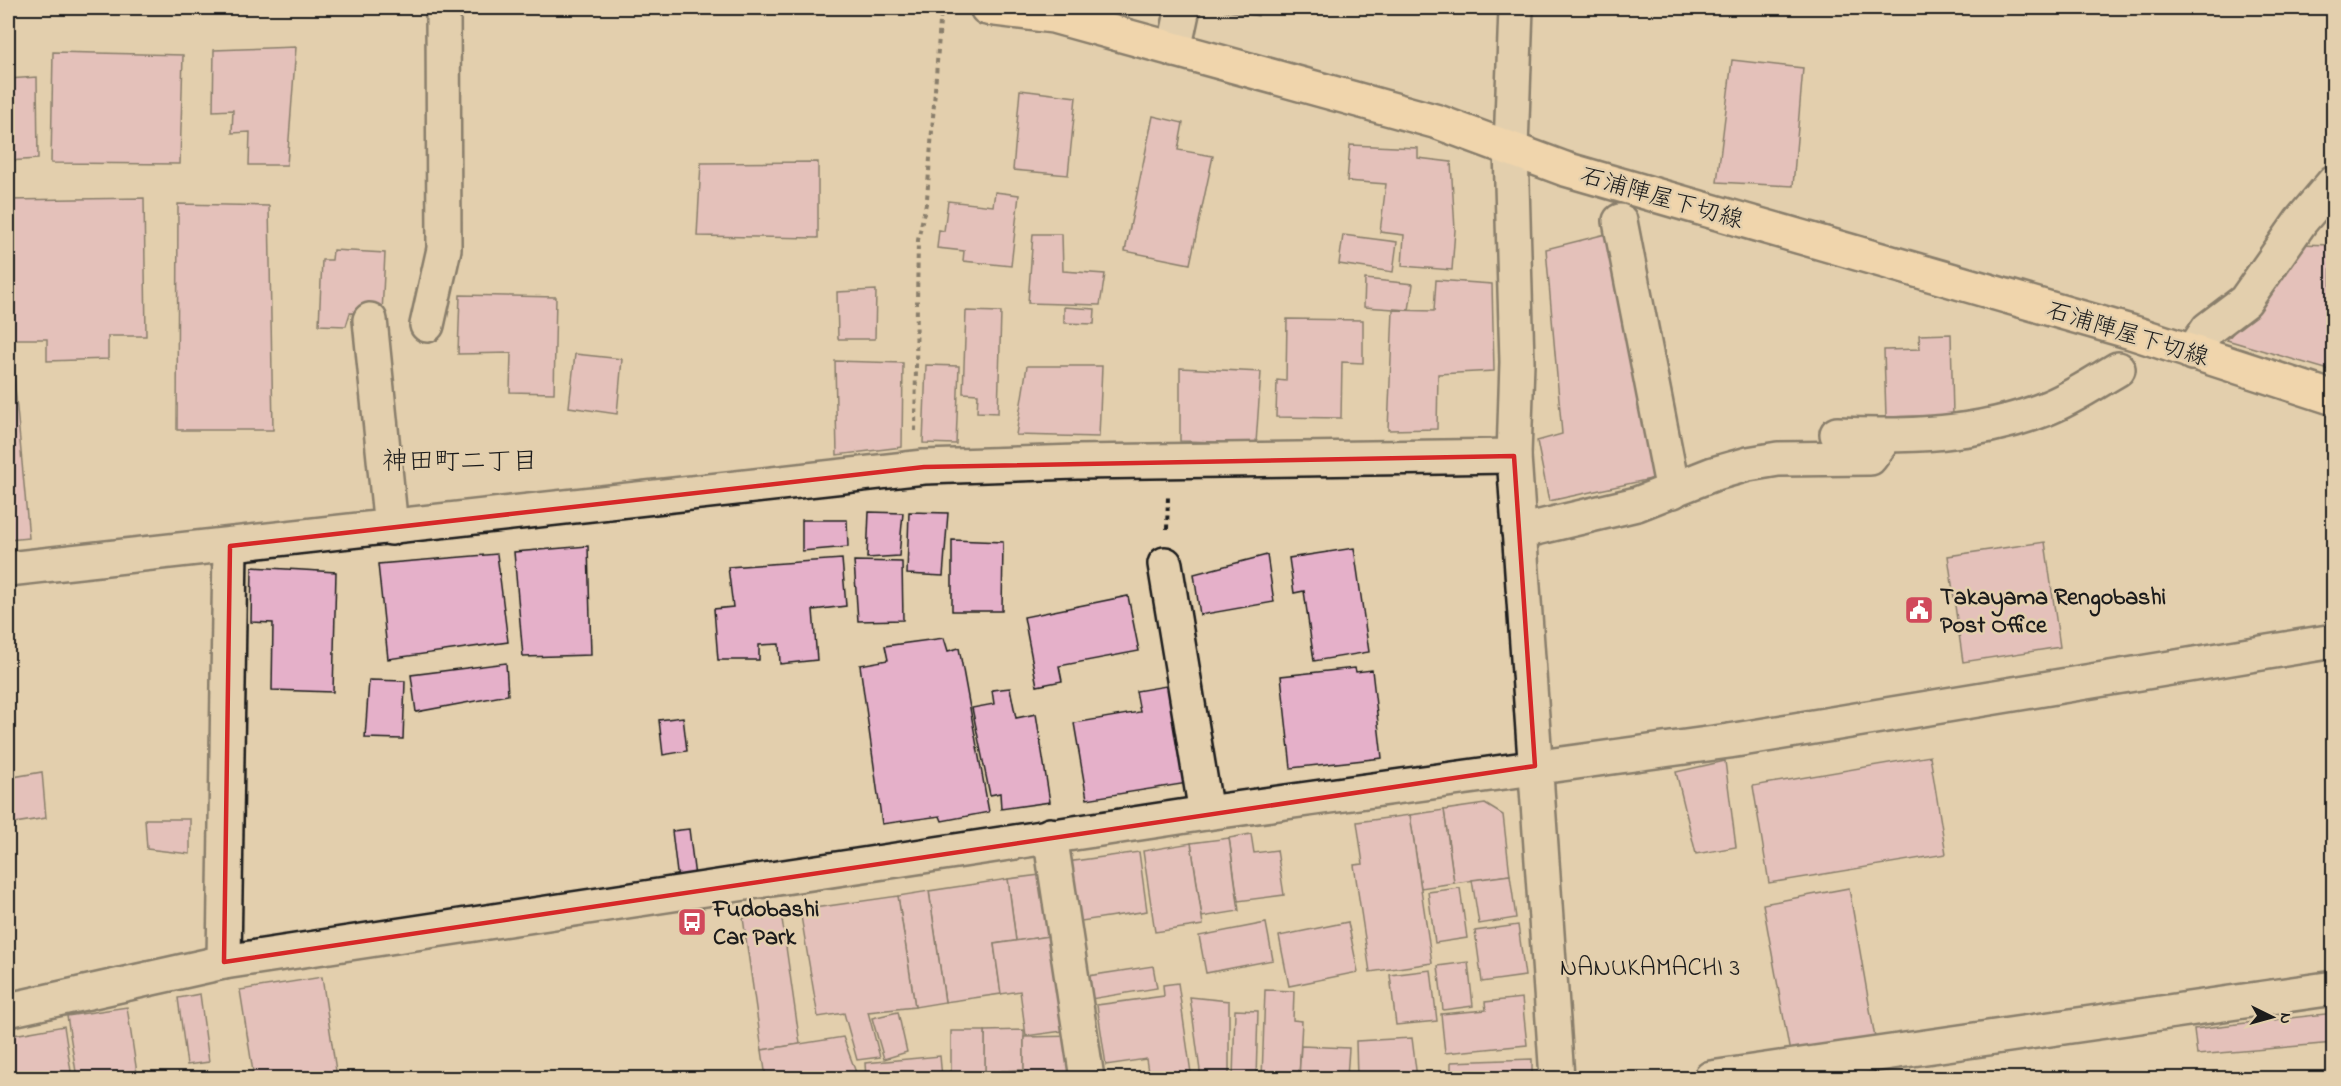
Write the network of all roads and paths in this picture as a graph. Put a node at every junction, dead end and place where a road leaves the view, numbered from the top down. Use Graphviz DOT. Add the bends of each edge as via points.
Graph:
graph roads {
  1 [pos="443,8"];
  2 [pos="941,8"];
  3 [pos="987,8"];
  4 [pos="1183,8"];
  5 [pos="1516,8"];
  6 [pos="1174,50"];
  7 [pos="1511,148"];
  8 [pos="2334,183"];
  9 [pos="1620,221"];
  10 [pos="370,320"];
  11 [pos="427,325"];
  12 [pos="2193,353"];
  13 [pos="2118,369"];
  14 [pos="2334,398"];
  15 [pos="1837,434"];
  16 [pos="1886,436"];
  17 [pos="1514,456"];
  18 [pos="1170,461"];
  19 [pos="915,468"];
  20 [pos="1673,491"];
  21 [pos="391,528"];
  22 [pos="1519,532"];
  23 [pos="230,546"];
  24 [pos="1165,564"];
  25 [pos="8,568"];
  26 [pos="2334,641"];
  27 [pos="1535,766"];
  28 [pos="1206,813"];
  29 [pos="1050,836"];
  30 [pos="224,962"];
  31 [pos="2334,988"];
  32 [pos="8,1010"];
  33 [pos="1087,1078"];
  34 [pos="1557,1078"];
  35 [pos="1711,1078"];
  1 -- 11 [label="street" via="444,249"];
  2 -- 19 [label="path" via="927,199 918,240"];
  3 -- 6 [label="main road, 石浦陣屋下切線" via="1053,16"];
  4 -- 6 [label="street"];
  5 -- 7 [label="street"];
  6 -- 7 [label="main road, 石浦陣屋下切線" via="1438,123"];
  7 -- 12 [label="main road, 石浦陣屋下切線" via="1565,169"];
  7 -- 17 [label="street" via="1517,362"];
  8 -- 12 [label="street" via="2301,221 2246,301 2208,329"];
  9 -- 20 [label="street"];
  10 -- 21 [label="street"];
  12 -- 14 [label="main road, 石浦陣屋下切線"];
  13 -- 16 [label="street" via="2069,398 2012,420 1956,432"];
  15 -- 16 [label="street"];
  16 -- 20 [label="street" via="1870,458 1778,459 1748,464"];
  17 -- 18 [label="street"];
  17 -- 22 [label="street"];
  18 -- 19 [label="street"];
  18 -- 24 [label="path"];
  19 -- 21 [label="street"];
  20 -- 22 [label="street" via="1637,504"];
  21 -- 23 [label="street"];
  22 -- 27 [label="street"];
  23 -- 25 [label="street"];
  23 -- 30 [label="street"];
  24 -- 28 [label="street"];
  26 -- 27 [label="street" via="1728,741"];
  27 -- 28 [label="street"];
  27 -- 34 [label="street"];
  28 -- 29 [label="street"];
  29 -- 30 [label="street"];
  29 -- 33 [label="street"];
  30 -- 32 [label="street"];
  31 -- 35 [label="street"];
}
